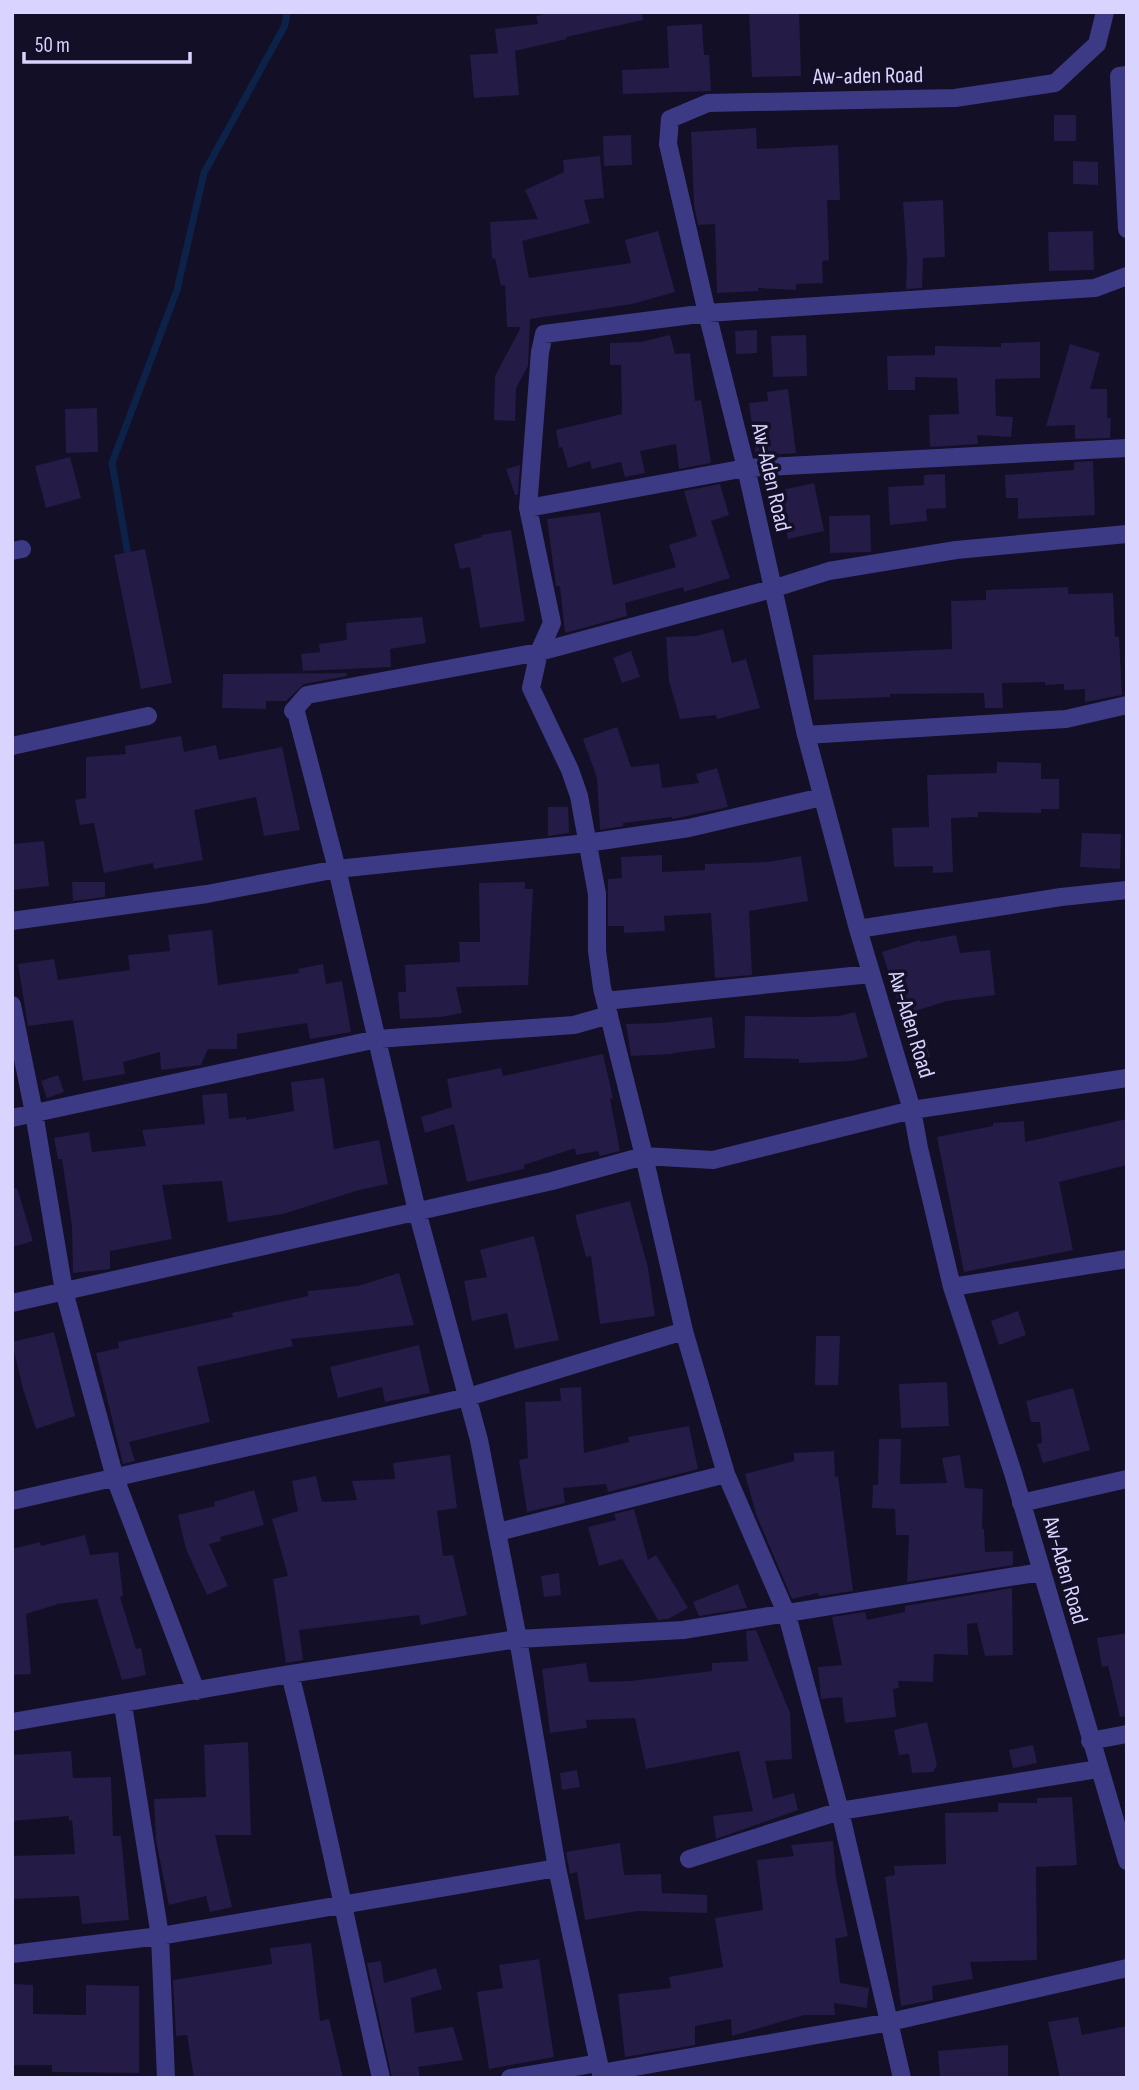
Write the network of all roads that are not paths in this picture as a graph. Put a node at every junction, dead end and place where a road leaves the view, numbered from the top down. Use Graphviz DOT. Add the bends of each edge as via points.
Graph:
graph roads {
  1 [pos="1105,12"];
  2 [pos="1127,75"];
  3 [pos="680,193"];
  4 [pos="1127,229"];
  5 [pos="1127,276"];
  6 [pos="706,313"];
  7 [pos="1127,447"];
  8 [pos="746,468"];
  9 [pos="528,508"];
  10 [pos="1127,534"];
  11 [pos="772,589"];
  12 [pos="539,652"];
  13 [pos="1127,705"];
  14 [pos="148,716"];
  15 [pos="806,735"];
  16 [pos="12,746"];
  17 [pos="822,797"];
  18 [pos="587,843"];
  19 [pos="337,869"];
  20 [pos="1127,890"];
  21 [pos="12,921"];
  22 [pos="858,929"];
  23 [pos="871,974"];
  24 [pos="12,1005"];
  25 [pos="607,1008"];
  26 [pos="377,1039"];
  27 [pos="1127,1078"];
  28 [pos="912,1110"];
  29 [pos="34,1113"];
  30 [pos="12,1118"];
  31 [pos="644,1156"];
  32 [pos="417,1210"];
  33 [pos="1127,1259"];
  34 [pos="952,1287"];
  35 [pos="64,1291"];
  36 [pos="12,1303"];
  37 [pos="684,1331"];
  38 [pos="468,1396"];
  39 [pos="726,1474"];
  40 [pos="115,1478"];
  41 [pos="1127,1479"];
  42 [pos="12,1501"];
  43 [pos="1021,1503"];
  44 [pos="498,1532"];
  45 [pos="1041,1572"];
  46 [pos="787,1615"];
  47 [pos="518,1639"];
  48 [pos="290,1674"];
  49 [pos="196,1691"];
  50 [pos="123,1704"];
  51 [pos="12,1722"];
  52 [pos="1127,1734"];
  53 [pos="1090,1741"];
  54 [pos="1098,1769"];
  55 [pos="840,1811"];
  56 [pos="689,1859"];
  57 [pos="1127,1861"];
  58 [pos="557,1868"];
  59 [pos="342,1905"];
  60 [pos="160,1936"];
  61 [pos="12,1954"];
  62 [pos="1127,1968"];
  63 [pos="890,2022"];
  64 [pos="601,2071"];
  65 [pos="166,2078"];
  66 [pos="381,2078"];
  67 [pos="510,2078"];
  68 [pos="902,2078"];
  1 -- 3 [label="street, Aw-aden Road" via="1097,44 1055,83 955,98 708,103 670,119 668,144"];
  2 -- 4 [label="street" via="1119,76"];
  3 -- 6 [label="street, Aw-Aden Road"];
  5 -- 6 [label="street" via="1095,288"];
  6 -- 8 [label="street, Aw-Aden Road"];
  6 -- 9 [label="street" via="544,334"];
  7 -- 8 [label="street"];
  8 -- 9 [label="street"];
  8 -- 11 [label="street, Aw-Aden Road"];
  9 -- 12 [label="street" via="552,623"];
  10 -- 11 [label="street" via="956,550 829,571"];
  11 -- 12 [label="street"];
  11 -- 15 [label="street, Aw-Aden Road"];
  12 -- 18 [label="street" via="531,688 570,770"];
  12 -- 19 [label="street" via="307,695 293,711"];
  13 -- 15 [label="street" via="1066,719"];
  14 -- 16 [label="street"];
  15 -- 17 [label="street, Aw-Aden Road"];
  17 -- 18 [label="street" via="689,828"];
  17 -- 22 [label="street, Aw-Aden Road"];
  18 -- 19 [label="street"];
  18 -- 25 [label="street" via="597,894 597,951"];
  19 -- 21 [label="street" via="207,894"];
  19 -- 26 [label="street"];
  20 -- 22 [label="street"];
  22 -- 23 [label="street, Aw-Aden Road"];
  23 -- 25 [label="street"];
  23 -- 28 [label="street, Aw-Aden Road"];
  24 -- 29 [label="street"];
  25 -- 26 [label="street" via="574,1025"];
  25 -- 31 [label="street"];
  26 -- 29 [label="street"];
  26 -- 32 [label="street"];
  27 -- 28 [label="street"];
  28 -- 31 [label="street" via="713,1160"];
  28 -- 34 [label="street, Aw-Aden Road"];
  29 -- 30 [label="street"];
  29 -- 35 [label="street"];
  31 -- 32 [label="street"];
  31 -- 37 [label="street"];
  32 -- 35 [label="street"];
  32 -- 38 [label="street"];
  33 -- 34 [label="street"];
  34 -- 43 [label="street, Aw-Aden Road"];
  35 -- 36 [label="street"];
  35 -- 40 [label="street"];
  37 -- 38 [label="street"];
  37 -- 39 [label="street"];
  38 -- 40 [label="street"];
  38 -- 44 [label="street"];
  39 -- 44 [label="street"];
  39 -- 46 [label="street"];
  40 -- 42 [label="street"];
  40 -- 49 [label="street"];
  41 -- 43 [label="street"];
  43 -- 45 [label="street, Aw-Aden Road"];
  44 -- 47 [label="street"];
  45 -- 46 [label="street"];
  45 -- 53 [label="street, Aw-Aden Road"];
  46 -- 47 [label="street" via="683,1630"];
  46 -- 55 [label="street"];
  47 -- 48 [label="street"];
  47 -- 58 [label="street"];
  48 -- 49 [label="street"];
  48 -- 59 [label="street"];
  49 -- 50 [label="street"];
  50 -- 51 [label="street"];
  50 -- 60 [label="street"];
  52 -- 53 [label="street"];
  53 -- 54 [label="street, Aw-Aden Road"];
  54 -- 55 [label="street"];
  54 -- 57 [label="street, Aw-Aden Road"];
  55 -- 56 [label="street"];
  55 -- 63 [label="street"];
  58 -- 59 [label="street"];
  58 -- 64 [label="street"];
  59 -- 60 [label="street"];
  59 -- 66 [label="street"];
  60 -- 61 [label="street"];
  60 -- 65 [label="street"];
  62 -- 63 [label="street"];
  63 -- 64 [label="street"];
  63 -- 68 [label="street"];
  64 -- 67 [label="street"];
}
